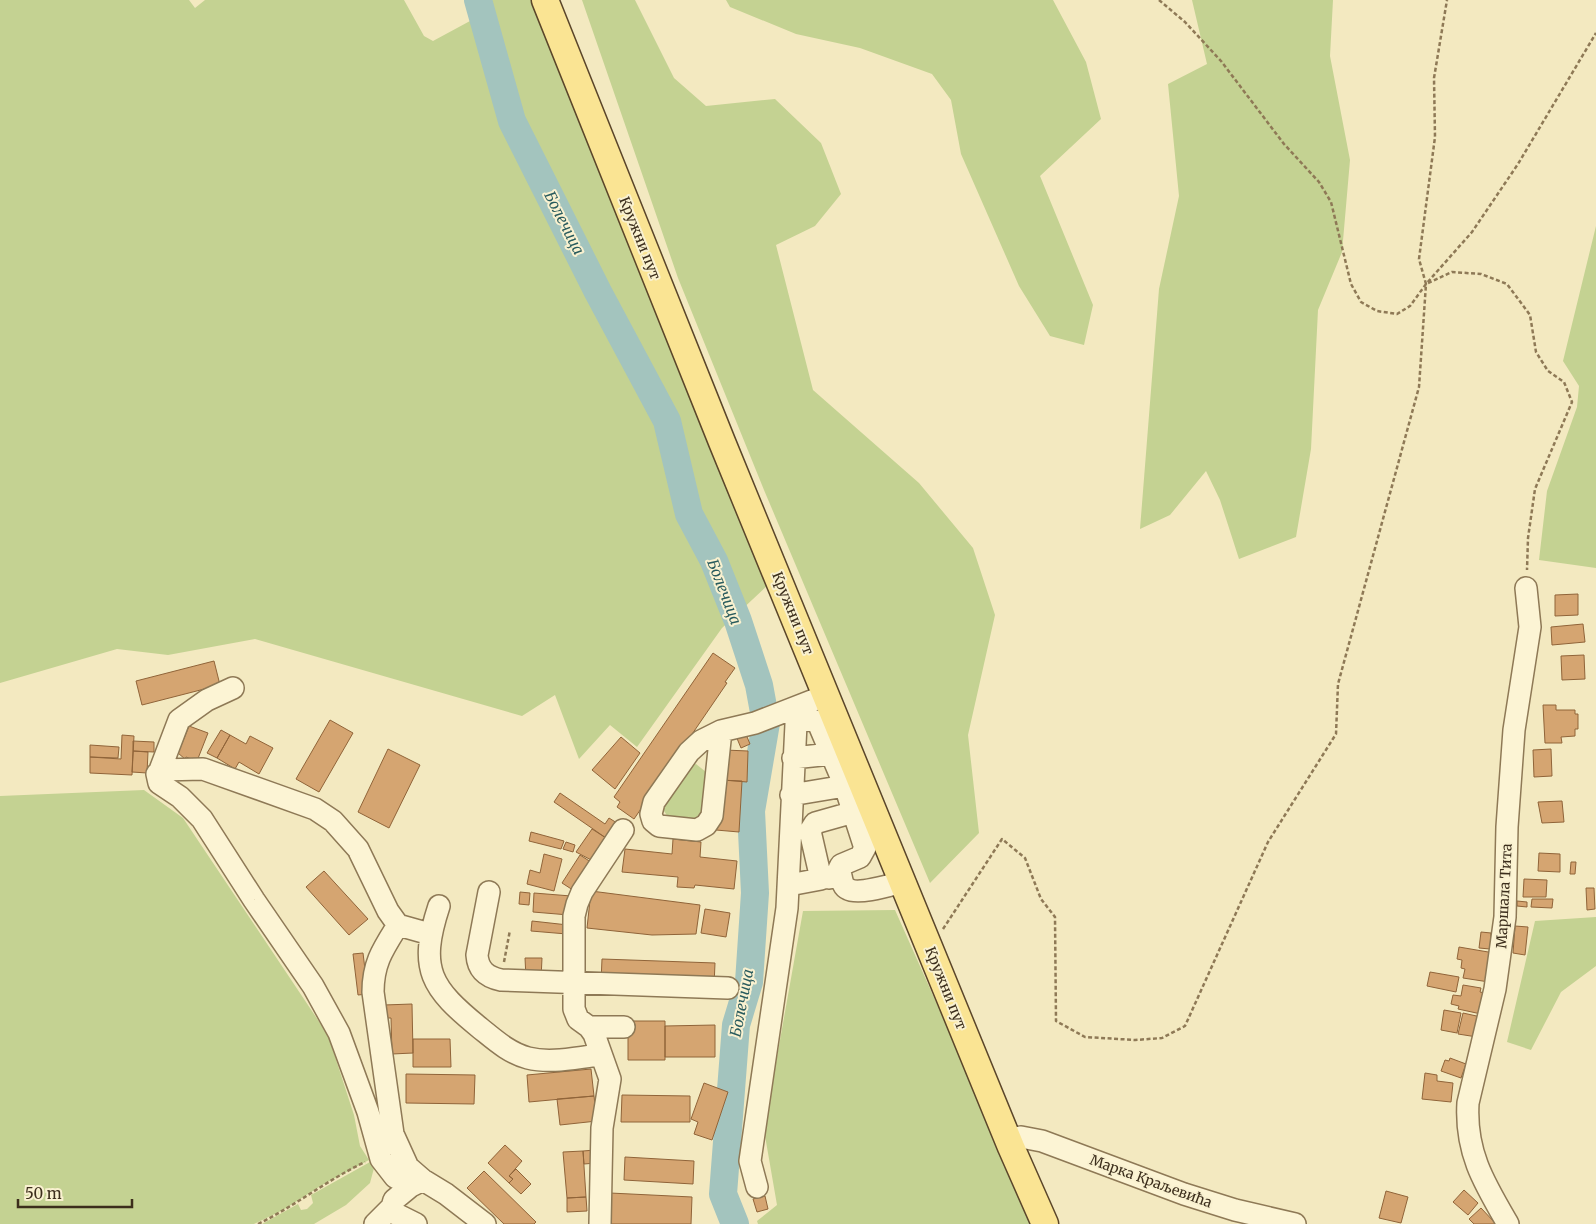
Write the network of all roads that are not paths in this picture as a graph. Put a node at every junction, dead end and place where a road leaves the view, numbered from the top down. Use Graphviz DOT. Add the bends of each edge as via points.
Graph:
graph roads {
  1 [pos="545,0"];
  2 [pos="1526,588"];
  3 [pos="233,688"];
  4 [pos="826,695"];
  5 [pos="721,731"];
  6 [pos="831,754"];
  7 [pos="793,758"];
  8 [pos="160,770"];
  9 [pos="845,786"];
  10 [pos="791,795"];
  11 [pos="854,812"];
  12 [pos="623,830"];
  13 [pos="831,877"];
  14 [pos="903,882"];
  15 [pos="789,885"];
  16 [pos="488,892"];
  17 [pos="439,906"];
  18 [pos="398,925"];
  19 [pos="430,934"];
  20 [pos="574,984"];
  21 [pos="728,988"];
  22 [pos="589,1027"];
  23 [pos="624,1027"];
  24 [pos="601,1055"];
  25 [pos="1008,1138"];
  26 [pos="417,1183"];
  27 [pos="757,1188"];
  28 [pos="392,1207"];
  29 [pos="375,1224"];
  30 [pos="416,1224"];
  31 [pos="485,1224"];
  32 [pos="600,1224"];
  33 [pos="1045,1224"];
  34 [pos="1295,1224"];
  35 [pos="1508,1224"];
  1 -- 4 [label="main road, Кружни пут"];
  2 -- 35 [label="street, Маршала Тита" via="1530,627 1514,730 1505,917 1495,989 1467,1120 1470,1149"];
  3 -- 8 [label="street" via="207,700 179,720"];
  4 -- 5 [label="street" via="755,723"];
  4 -- 14 [label="main road, Кружни пут"];
  5 -- 5 [label="street" via="701,741 689,752 654,802 651,814 659,826 696,830 706,825 712,816"];
  6 -- 7 [label="street"];
  6 -- 7 [label="street" via="816,721 802,719 796,724"];
  6 -- 9 [label="street"];
  7 -- 10 [label="street"];
  8 -- 18 [label="street" via="204,770 315,809 333,821 358,849 388,912"];
  8 -- 26 [label="street" via="157,774 159,783 180,797 202,819 313,986 339,1033 368,1112 381,1159 394,1176"];
  9 -- 10 [label="street"];
  9 -- 11 [label="street"];
  10 -- 15 [label="street"];
  11 -- 13 [label="street" via="865,848 860,857 841,865"];
  11 -- 13 [label="street" via="811,827"];
  12 -- 20 [label="street" via="582,892 574,916"];
  13 -- 14 [label="street" via="848,890 856,891"];
  13 -- 15 [label="street"];
  14 -- 25 [label="main road, Кружни пут"];
  15 -- 27 [label="street" via="752,1141 750,1161"];
  16 -- 20 [label="street" via="477,955 478,963 492,978"];
  17 -- 19 [label="street"];
  18 -- 19 [label="street"];
  18 -- 26 [label="street" via="377,959 373,992 393,1134"];
  19 -- 24 [label="street" via="433,976 440,991 509,1051 544,1061"];
  20 -- 21 [label="street"];
  20 -- 22 [label="street" via="574,1009 578,1019"];
  22 -- 23 [label="street"];
  22 -- 24 [label="street"];
  24 -- 32 [label="street" via="610,1079 602,1128"];
  25 -- 33 [label="main road, Кружни пут"];
  25 -- 34 [label="street, Марка Краљевића" via="1042,1141 1206,1201"];
  26 -- 28 [label="street" via="394,1200"];
  26 -- 31 [label="street" via="446,1194"];
  28 -- 29 [label="street"];
  28 -- 30 [label="street" via="396,1214"];
}
